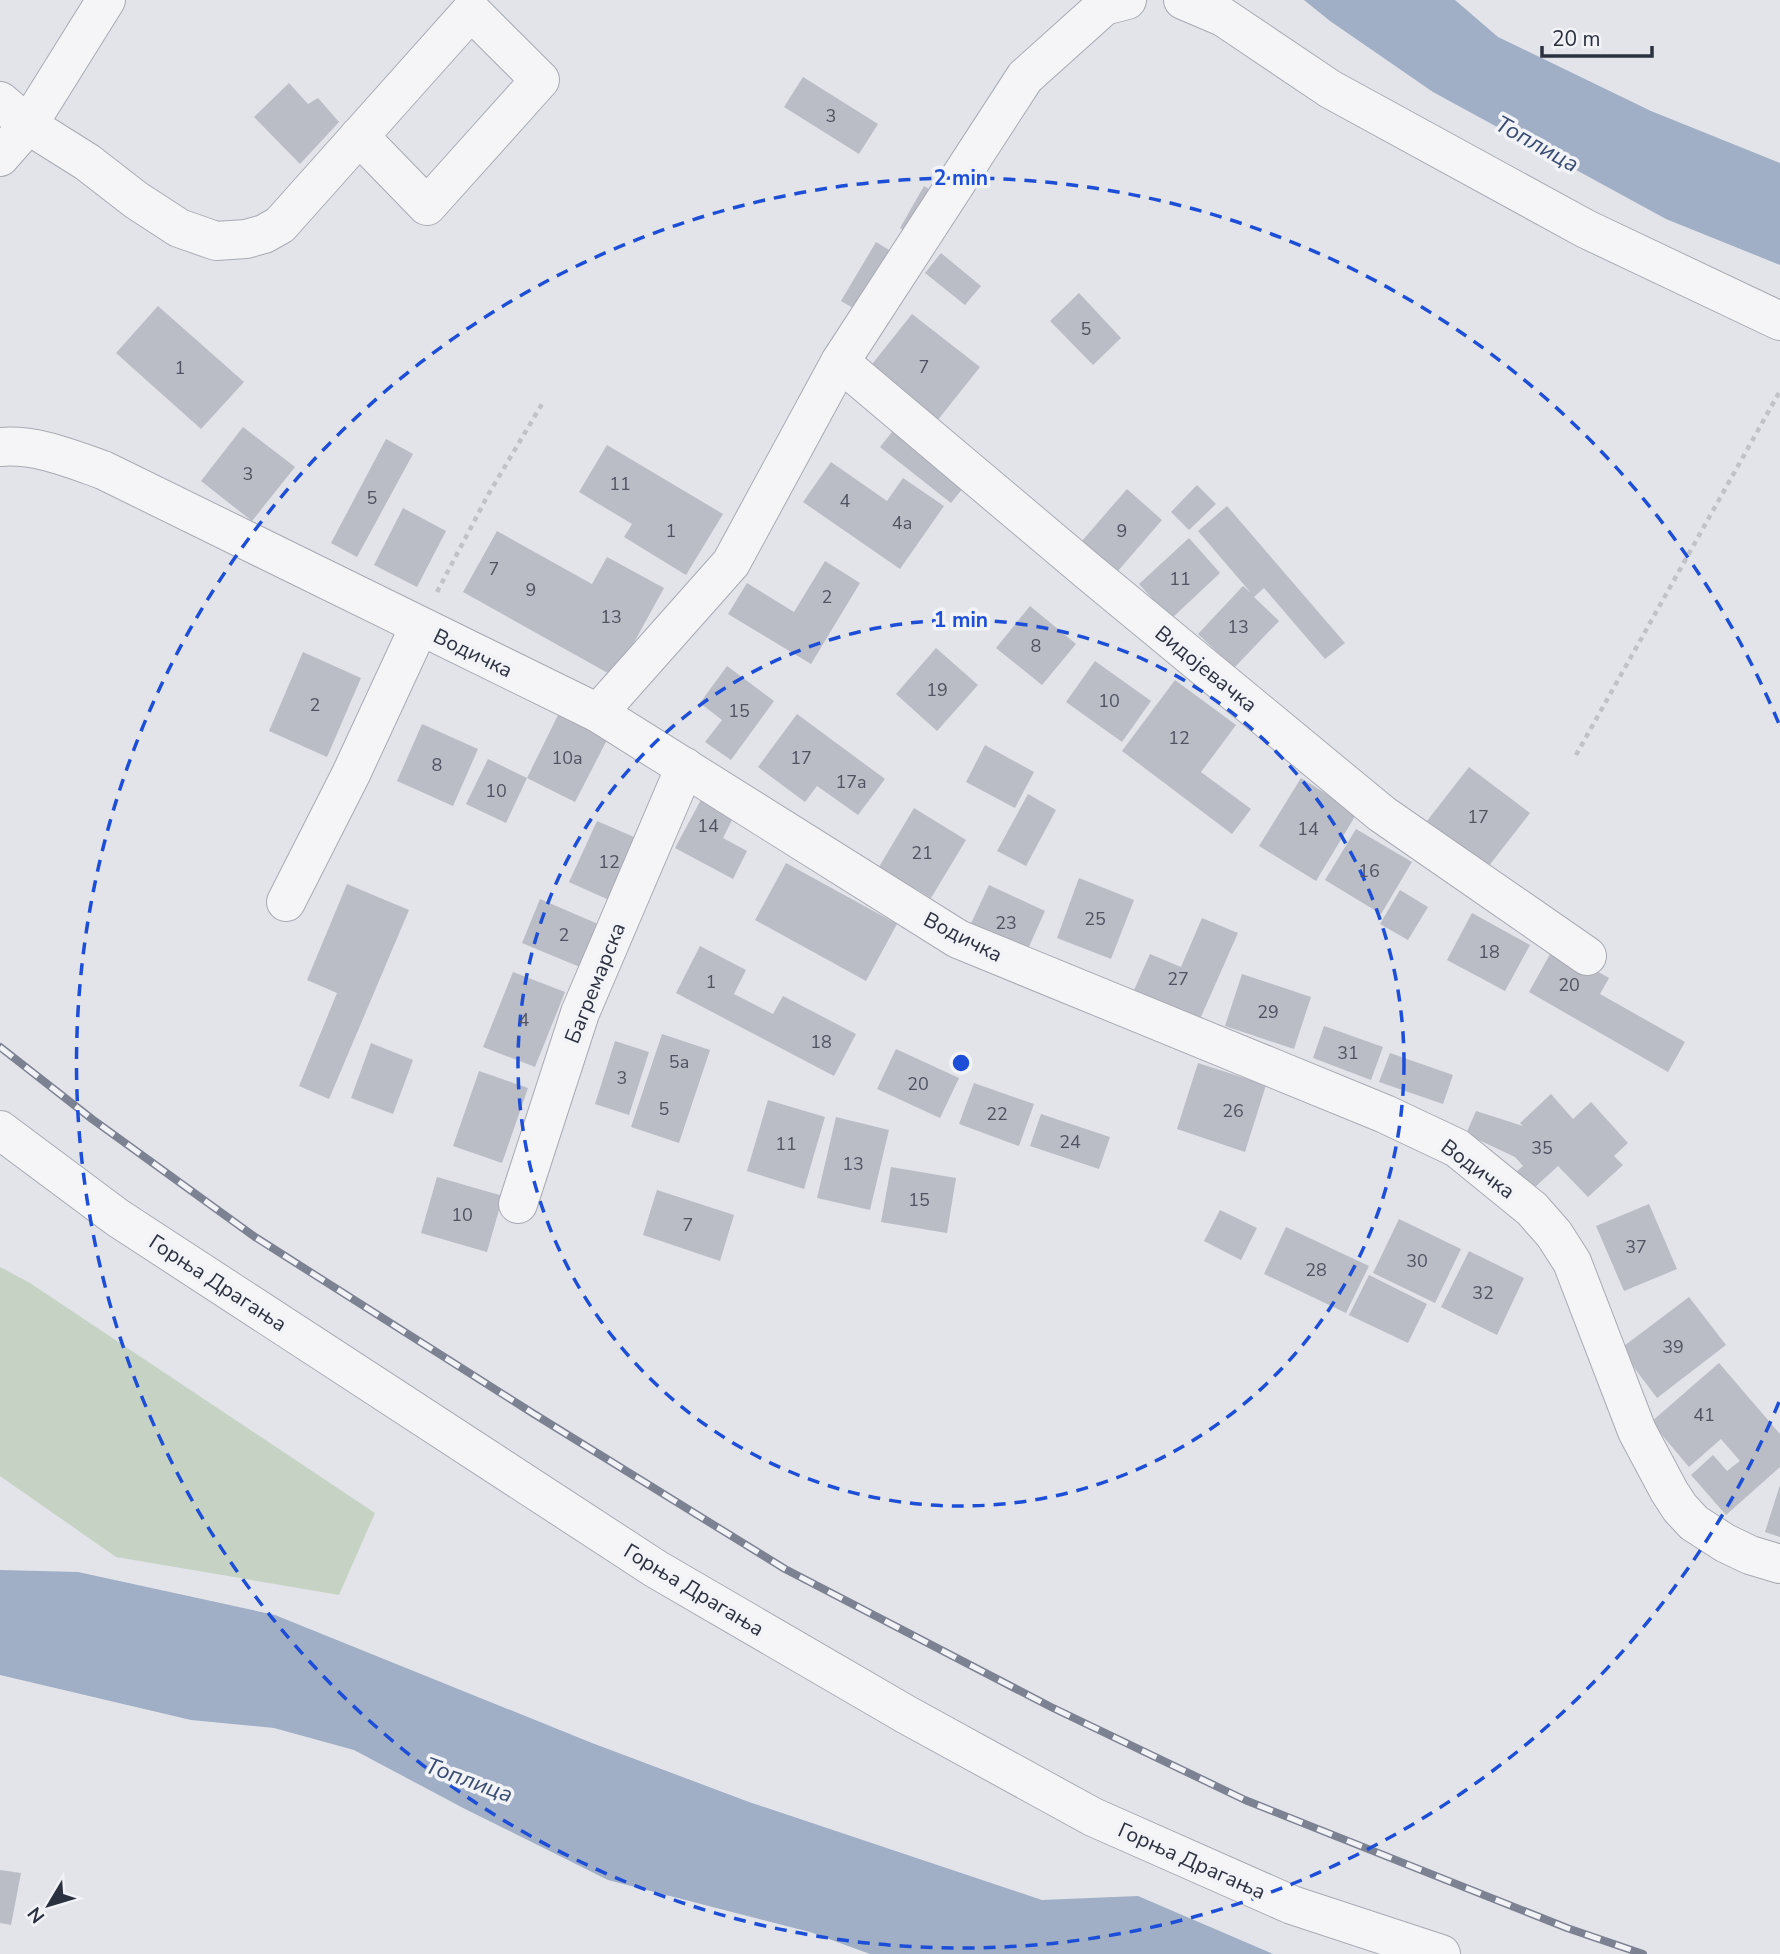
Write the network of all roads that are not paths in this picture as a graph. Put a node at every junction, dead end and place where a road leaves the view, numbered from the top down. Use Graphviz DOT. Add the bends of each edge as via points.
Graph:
graph roads {
  1 [pos="107,0"];
  2 [pos="1127,0"];
  3 [pos="1183,0"];
  4 [pos="14,113"];
  5 [pos="359,136"];
  6 [pos="0,157"];
  7 [pos="1780,321"];
  8 [pos="840,362"];
  9 [pos="0,447"];
  10 [pos="419,626"];
  11 [pos="598,713"];
  12 [pos="684,767"];
  13 [pos="286,902"];
  14 [pos="1587,956"];
  15 [pos="0,1130"];
  16 [pos="518,1204"];
  17 [pos="1780,1564"];
  18 [pos="1441,1954"];
  1 -- 4 [label="street"];
  2 -- 8 [label="street" via="1104,6 1025,77"];
  3 -- 7 [label="street" via="1223,17 1330,89 1586,229"];
  4 -- 5 [label="street" via="179,228 216,241 246,239 280,225"];
  4 -- 6 [label="street"];
  5 -- 5 [label="street" via="471,11 540,80 427,206"];
  8 -- 11 [label="street" via="731,563"];
  8 -- 14 [label="street, Видојевачка" via="1382,814"];
  9 -- 10 [label="street, Водичка" via="19,445 46,451 103,470"];
  10 -- 11 [label="street, Водичка"];
  10 -- 13 [label="street"];
  11 -- 12 [label="street, Водичка"];
  12 -- 16 [label="street, Багремарска" via="580,1013"];
  12 -- 17 [label="street, Водичка" via="958,939 1385,1114 1457,1149 1523,1202 1554,1234 1572,1262 1637,1431 1680,1508 1725,1543"];
  15 -- 18 [label="street, Горња Драгања" via="118,1218 656,1569 907,1715 1106,1822 1292,1905"];
}
